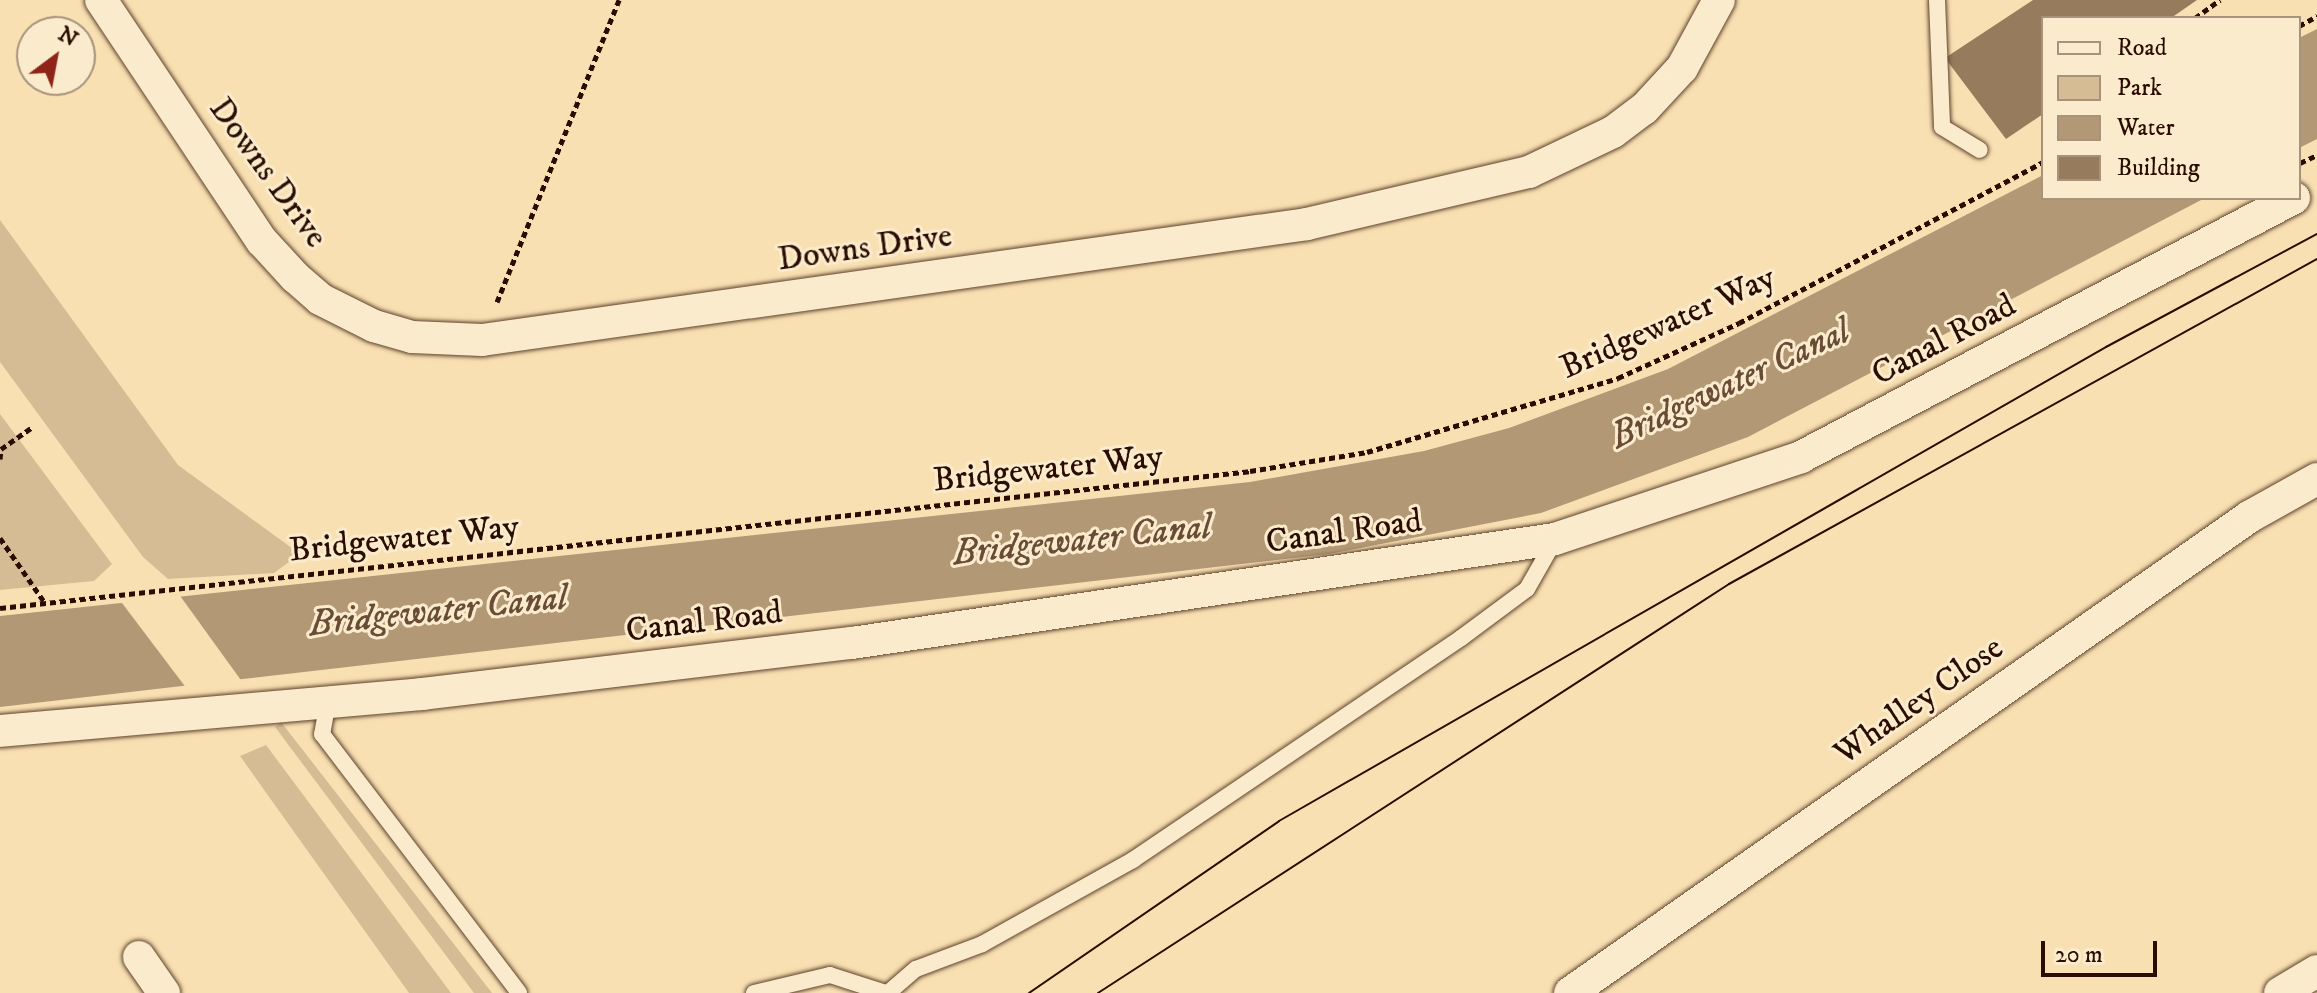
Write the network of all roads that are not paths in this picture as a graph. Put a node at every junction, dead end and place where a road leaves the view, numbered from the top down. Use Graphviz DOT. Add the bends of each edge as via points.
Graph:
graph roads {
  1 [pos="101,0"];
  2 [pos="1719,0"];
  3 [pos="1937,0"];
  4 [pos="1980,150"];
  5 [pos="2290,200"];
  6 [pos="2317,479"];
  7 [pos="1555,539"];
  8 [pos="328,701"];
  9 [pos="0,731"];
  10 [pos="139,957"];
  11 [pos="2317,971"];
  12 [pos="164,993"];
  13 [pos="519,993"];
  14 [pos="754,993"];
  15 [pos="887,993"];
  16 [pos="1570,993"];
  17 [pos="2280,993"];
  1 -- 2 [label="street, Downs Drive" via="262,241 295,277 348,316 374,326 412,337 482,340 1307,224 1529,172 1613,132 1644,109 1682,68"];
  3 -- 4 [label="lane" via="1942,127"];
  5 -- 7 [label="street, Canal Road" via="1801,457"];
  6 -- 16 [label="street, Whalley Close" via="2236,526"];
  7 -- 8 [label="street, Canal Road" via="852,643"];
  7 -- 15 [label="lane" via="1527,589 1461,638 1133,860 982,944 916,969"];
  8 -- 9 [label="street, Canal Road"];
  8 -- 13 [label="lane" via="322,734"];
  10 -- 12 [label="street"];
  11 -- 17 [label="street"];
  14 -- 15 [label="lane" via="830,975"];
}
